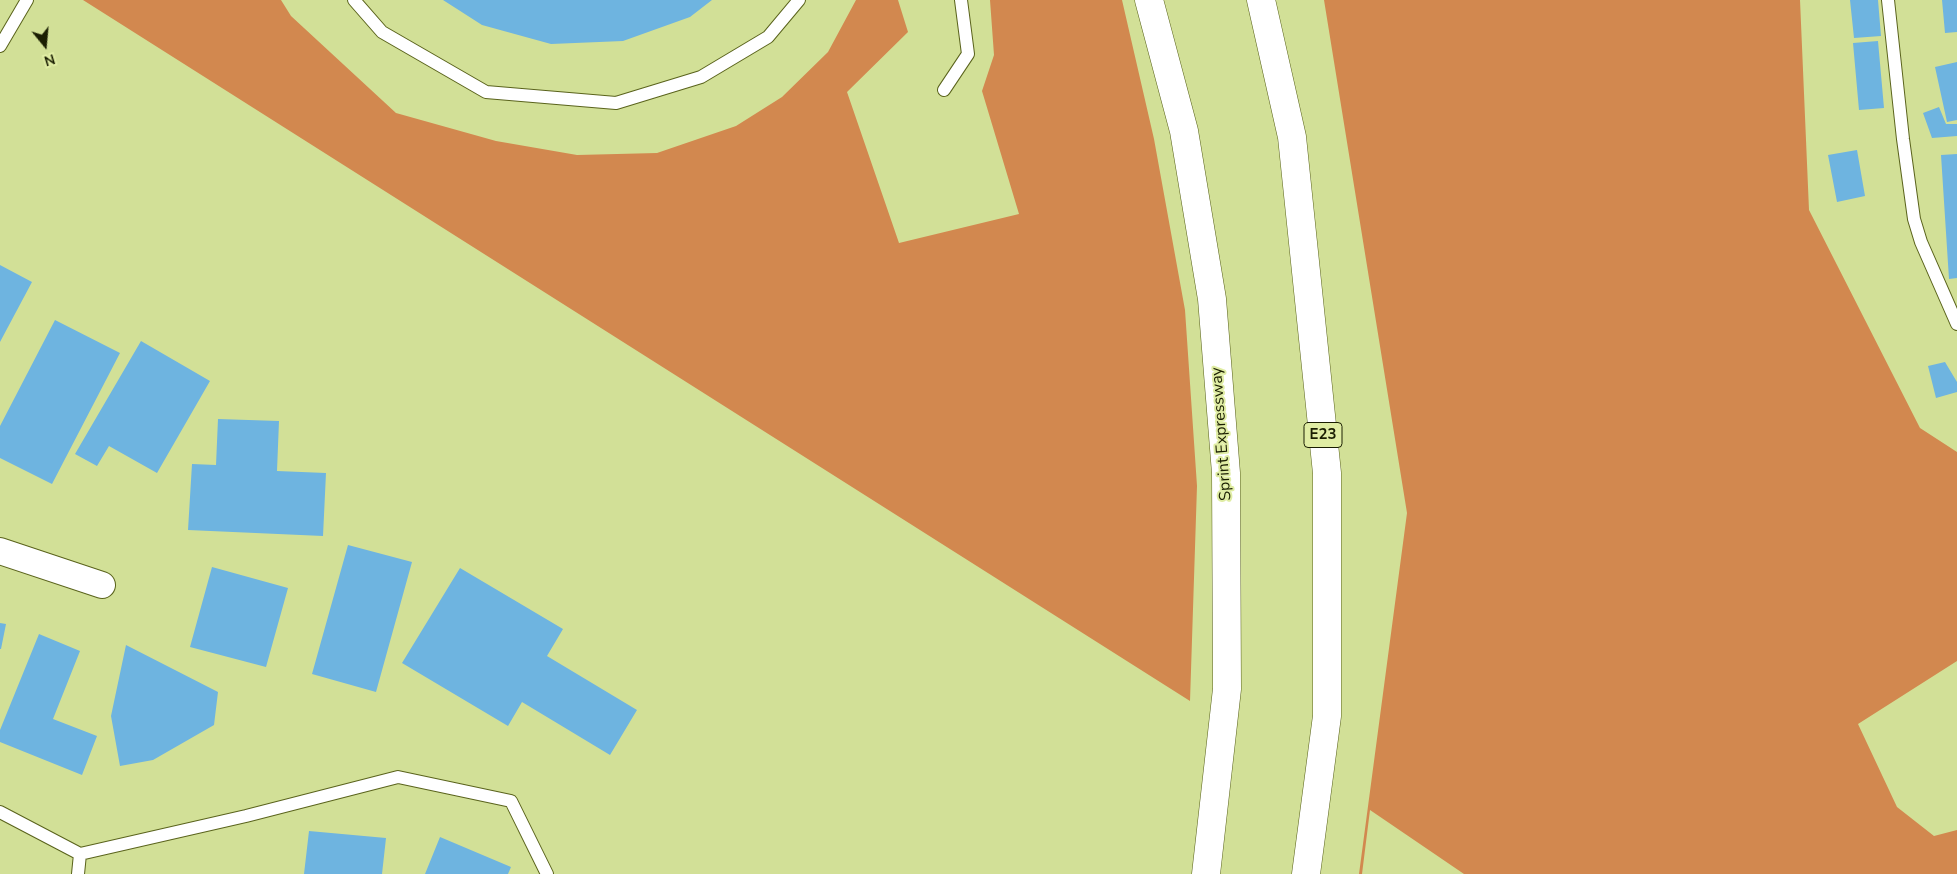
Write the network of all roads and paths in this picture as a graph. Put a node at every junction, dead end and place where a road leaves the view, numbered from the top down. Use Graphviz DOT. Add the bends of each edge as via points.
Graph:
graph roads {
  1 [pos="27,0"];
  2 [pos="354,0"];
  3 [pos="799,0"];
  4 [pos="961,0"];
  5 [pos="1149,0"];
  6 [pos="1261,0"];
  7 [pos="1888,0"];
  8 [pos="0,46"];
  9 [pos="944,90"];
  10 [pos="1957,324"];
  11 [pos="0,551"];
  12 [pos="102,585"];
  13 [pos="0,812"];
  14 [pos="80,854"];
  15 [pos="78,874"];
  16 [pos="547,874"];
  17 [pos="1206,874"];
  18 [pos="1306,874"];
  1 -- 8 [label="lane"];
  2 -- 3 [label="lane" via="382,32 486,92 616,103 701,77 768,37"];
  4 -- 9 [label="lane" via="968,54"];
  5 -- 17 [label="highway, Sprint Expressway" via="1184,131 1212,299 1226,473 1227,689"];
  6 -- 18 [label="highway, E23" via="1292,136 1326,473 1328,716"];
  7 -- 10 [label="lane" via="1914,219"];
  11 -- 12 [label="street"];
  13 -- 14 [label="lane"];
  14 -- 15 [label="lane"];
  14 -- 16 [label="lane" via="398,777 511,801"];
}
